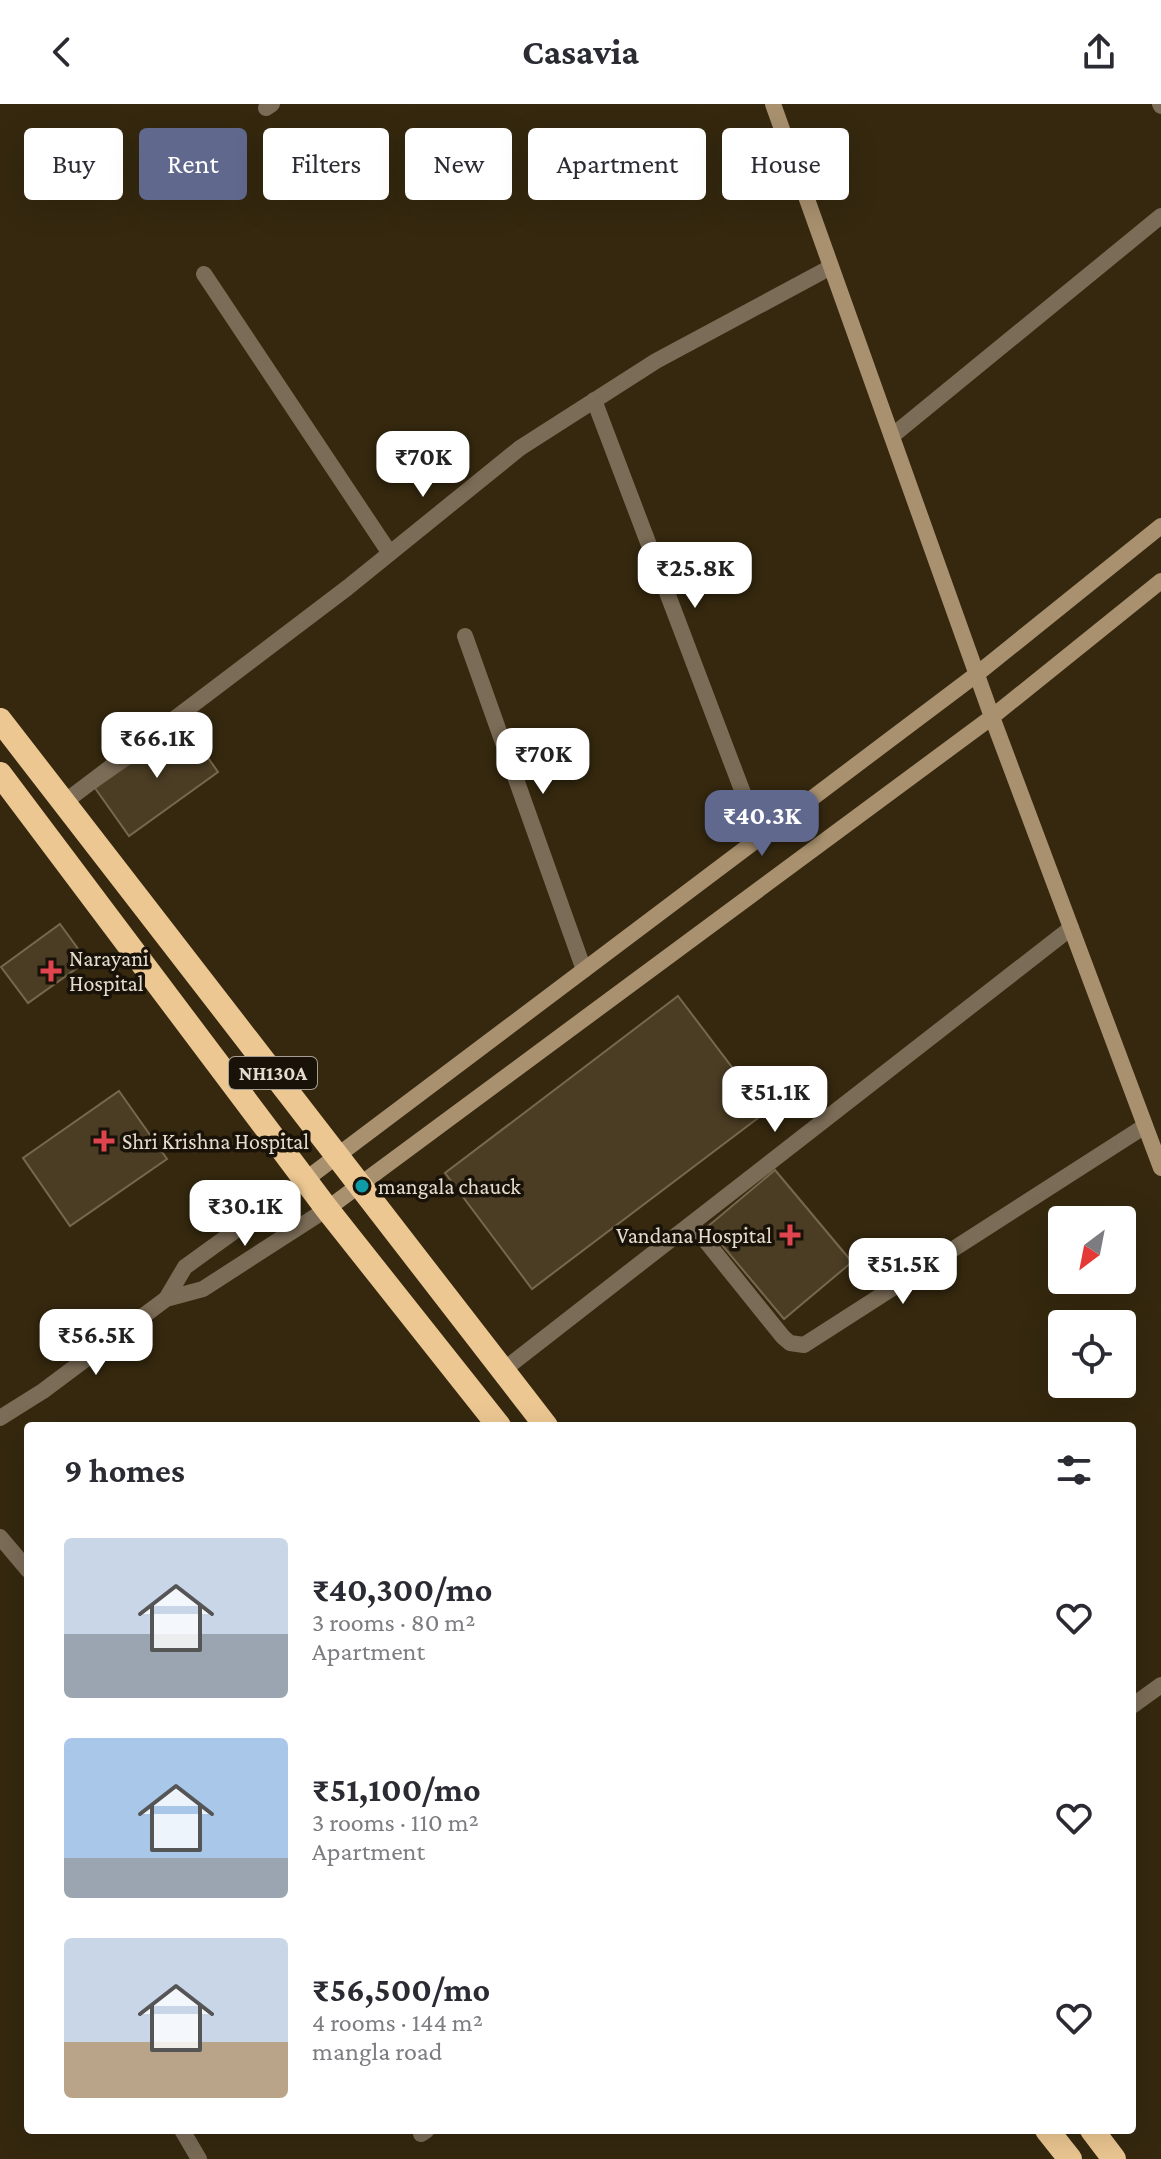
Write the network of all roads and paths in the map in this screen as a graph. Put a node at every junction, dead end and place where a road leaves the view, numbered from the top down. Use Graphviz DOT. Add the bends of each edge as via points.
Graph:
graph roads {
  1 [pos="773,104"];
  2 [pos="1161,216"];
  3 [pos="831,267"];
  4 [pos="204,274"];
  5 [pos="594,400"];
  6 [pos="892,436"];
  7 [pos="1161,526"];
  8 [pos="389,552"];
  9 [pos="1161,581"];
  10 [pos="465,636"];
  11 [pos="977,674"];
  12 [pos="992,717"];
  13 [pos="0,720"];
  14 [pos="0,774"];
  15 [pos="62,804"];
  16 [pos="759,835"];
  17 [pos="1071,928"];
  18 [pos="584,970"];
  19 [pos="1145,1126"];
  20 [pos="336,1154"];
  21 [pos="1161,1168"];
  22 [pos="305,1180"];
  23 [pos="362,1186"];
  24 [pos="327,1209"];
  25 [pos="692,1224"];
  26 [pos="166,1299"];
  27 [pos="502,1371"];
  28 [pos="0,1418"];
  29 [pos="496,1422"];
  30 [pos="543,1422"];
  31 [pos="0,1537"];
  32 [pos="24,1565"];
  33 [pos="1161,1685"];
  34 [pos="1136,1703"];
  35 [pos="184,2134"];
  36 [pos="1050,2134"];
  37 [pos="1095,2134"];
  38 [pos="199,2159"];
  39 [pos="1070,2159"];
  40 [pos="1114,2159"];
  1 -- 3 [label="main road"];
  2 -- 6 [label="street"];
  3 -- 5 [label="street"];
  3 -- 6 [label="main road"];
  4 -- 8 [label="street"];
  5 -- 8 [label="street" via="520,448"];
  5 -- 16 [label="street"];
  6 -- 11 [label="main road"];
  7 -- 11 [label="main road"];
  8 -- 15 [label="street"];
  9 -- 12 [label="main road"];
  10 -- 18 [label="street"];
  11 -- 12 [label="main road"];
  11 -- 16 [label="main road"];
  12 -- 17 [label="main road"];
  12 -- 23 [label="main road"];
  13 -- 15 [label="highway, NH130A"];
  14 -- 22 [label="highway, NH130A"];
  15 -- 20 [label="highway, NH130A"];
  16 -- 18 [label="main road"];
  17 -- 19 [label="main road"];
  17 -- 25 [label="street"];
  18 -- 20 [label="main road"];
  19 -- 21 [label="main road"];
  19 -- 25 [label="street" via="804,1345 783,1337"];
  20 -- 22 [label="main road"];
  20 -- 23 [label="highway, NH130A"];
  22 -- 24 [label="highway, NH130A"];
  22 -- 26 [label="street" via="185,1267"];
  23 -- 24 [label="main road"];
  23 -- 27 [label="highway, NH130A"];
  24 -- 26 [label="street" via="203,1289"];
  24 -- 29 [label="highway, NH130A"];
  25 -- 27 [label="street"];
  26 -- 28 [label="street"];
  27 -- 30 [label="highway, NH130A"];
  31 -- 32 [label="street"];
  33 -- 34 [label="street"];
  35 -- 38 [label="street"];
  36 -- 39 [label="highway"];
  37 -- 40 [label="highway"];
}
